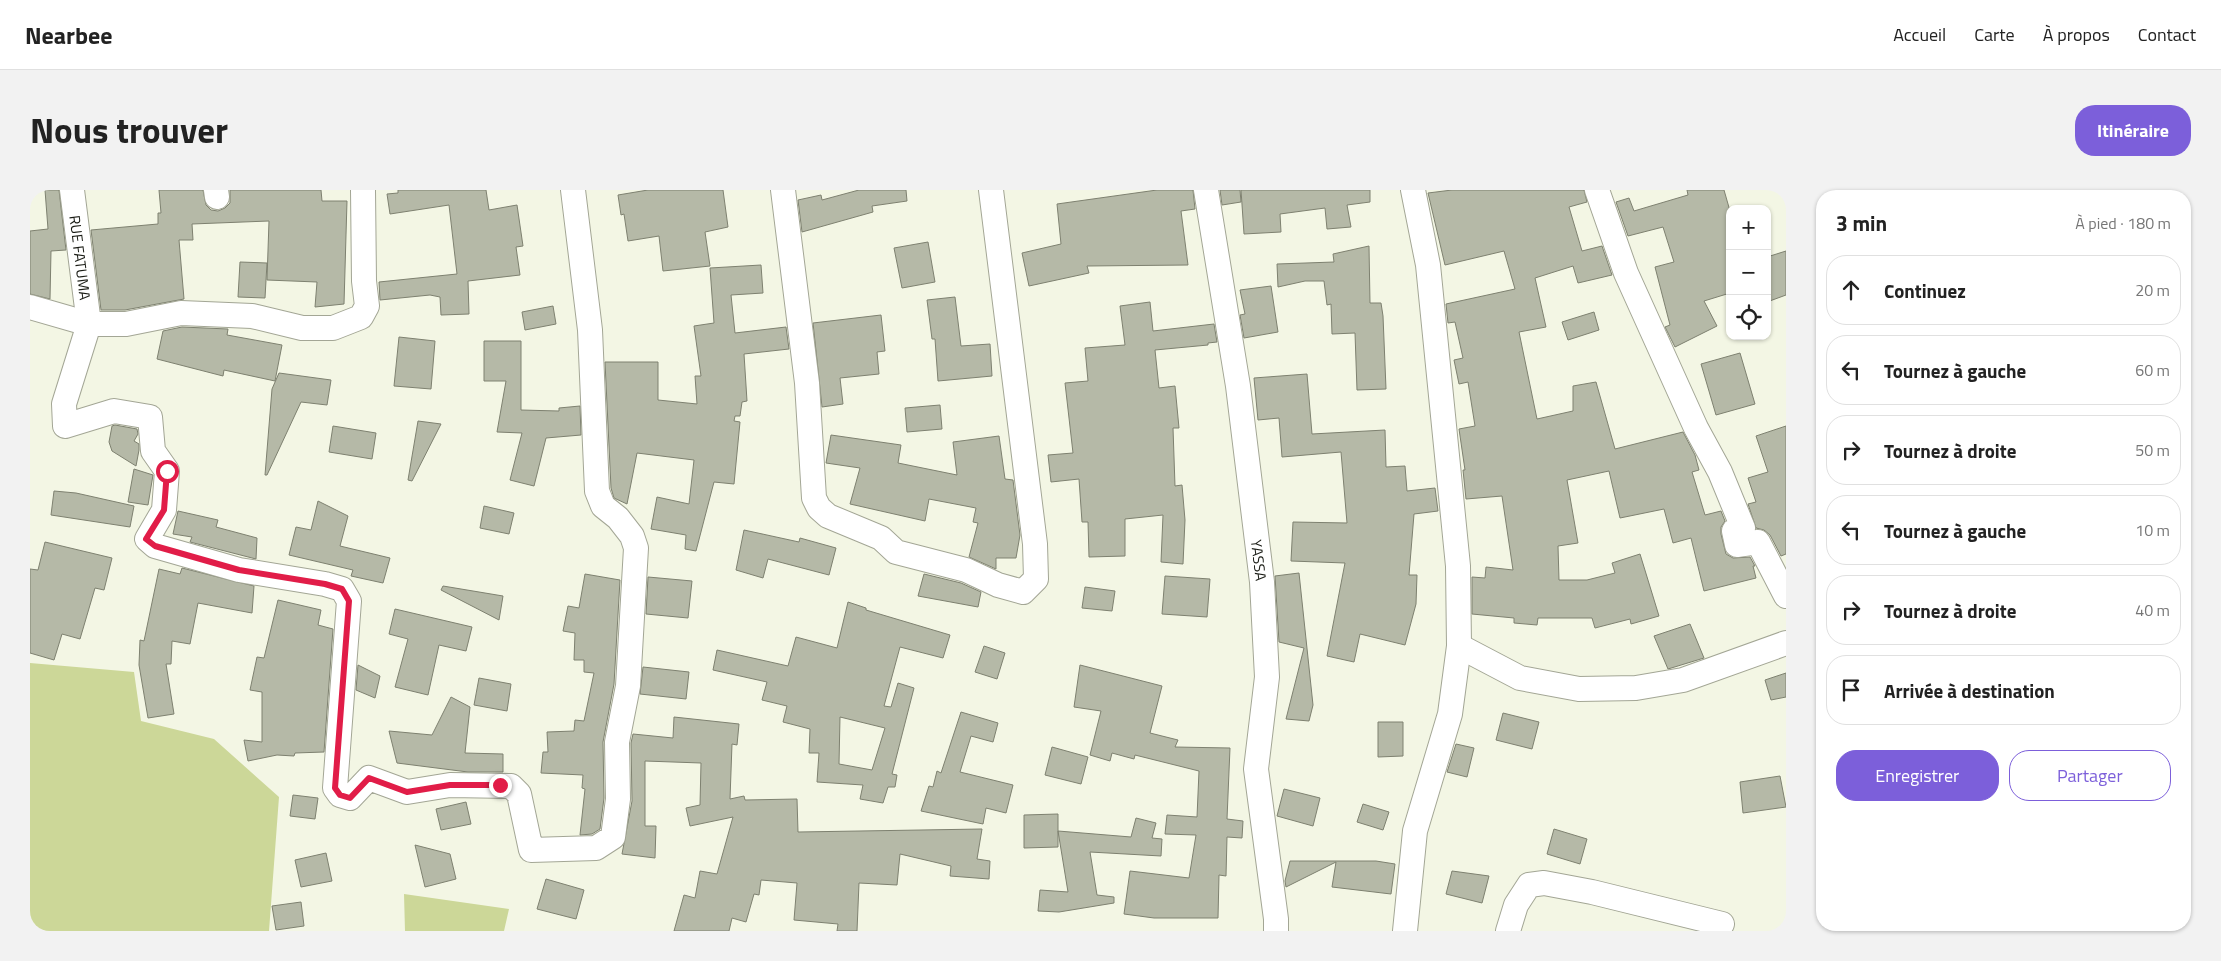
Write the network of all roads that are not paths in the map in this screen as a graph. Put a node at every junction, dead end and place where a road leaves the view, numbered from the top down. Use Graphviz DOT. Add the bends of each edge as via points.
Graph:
graph roads {
  1 [pos="72,190"];
  2 [pos="363,190"];
  3 [pos="573,190"];
  4 [pos="783,190"];
  5 [pos="991,190"];
  6 [pos="1206,190"];
  7 [pos="1413,190"];
  8 [pos="1597,190"];
  9 [pos="30,307"];
  10 [pos="89,324"];
  11 [pos="1786,596"];
  12 [pos="1786,643"];
  13 [pos="1459,646"];
  14 [pos="1722,924"];
  15 [pos="1276,931"];
  16 [pos="1405,931"];
  17 [pos="1508,931"];
  1 -- 10 [label="street, RUE FATUMA"];
  2 -- 10 [label="street" via="367,306 361,317 333,328 302,328 252,316 181,313 134,323"];
  3 -- 10 [label="street" via="590,330 597,491 603,506 618,518 632,536 636,548 628,686 617,742 618,799 613,837 596,848 531,850 520,794 511,786 450,785 407,792 369,778 350,798 340,795 335,788 349,601 342,589 239,570 155,546 146,539 164,510 167,471 153,451 150,416 114,411 66,426 64,404"];
  4 -- 5 [label="street" via="807,383 814,498 819,508 828,516 881,538 896,552 966,570 1023,592 1036,579 1035,544"];
  6 -- 15 [label="street, YASSA" via="1238,386 1262,582 1267,677 1256,769"];
  7 -- 13 [label="street" via="1428,265 1458,566"];
  8 -- 11 [label="street" via="1626,273 1743,528 1734,531 1737,545 1758,542"];
  9 -- 10 [label="street"];
  12 -- 13 [label="street" via="1683,680 1636,688 1579,690 1520,678"];
  13 -- 16 [label="street" via="1450,714 1415,831"];
  14 -- 17 [label="street" via="1544,883 1529,886 1516,905"];
}
